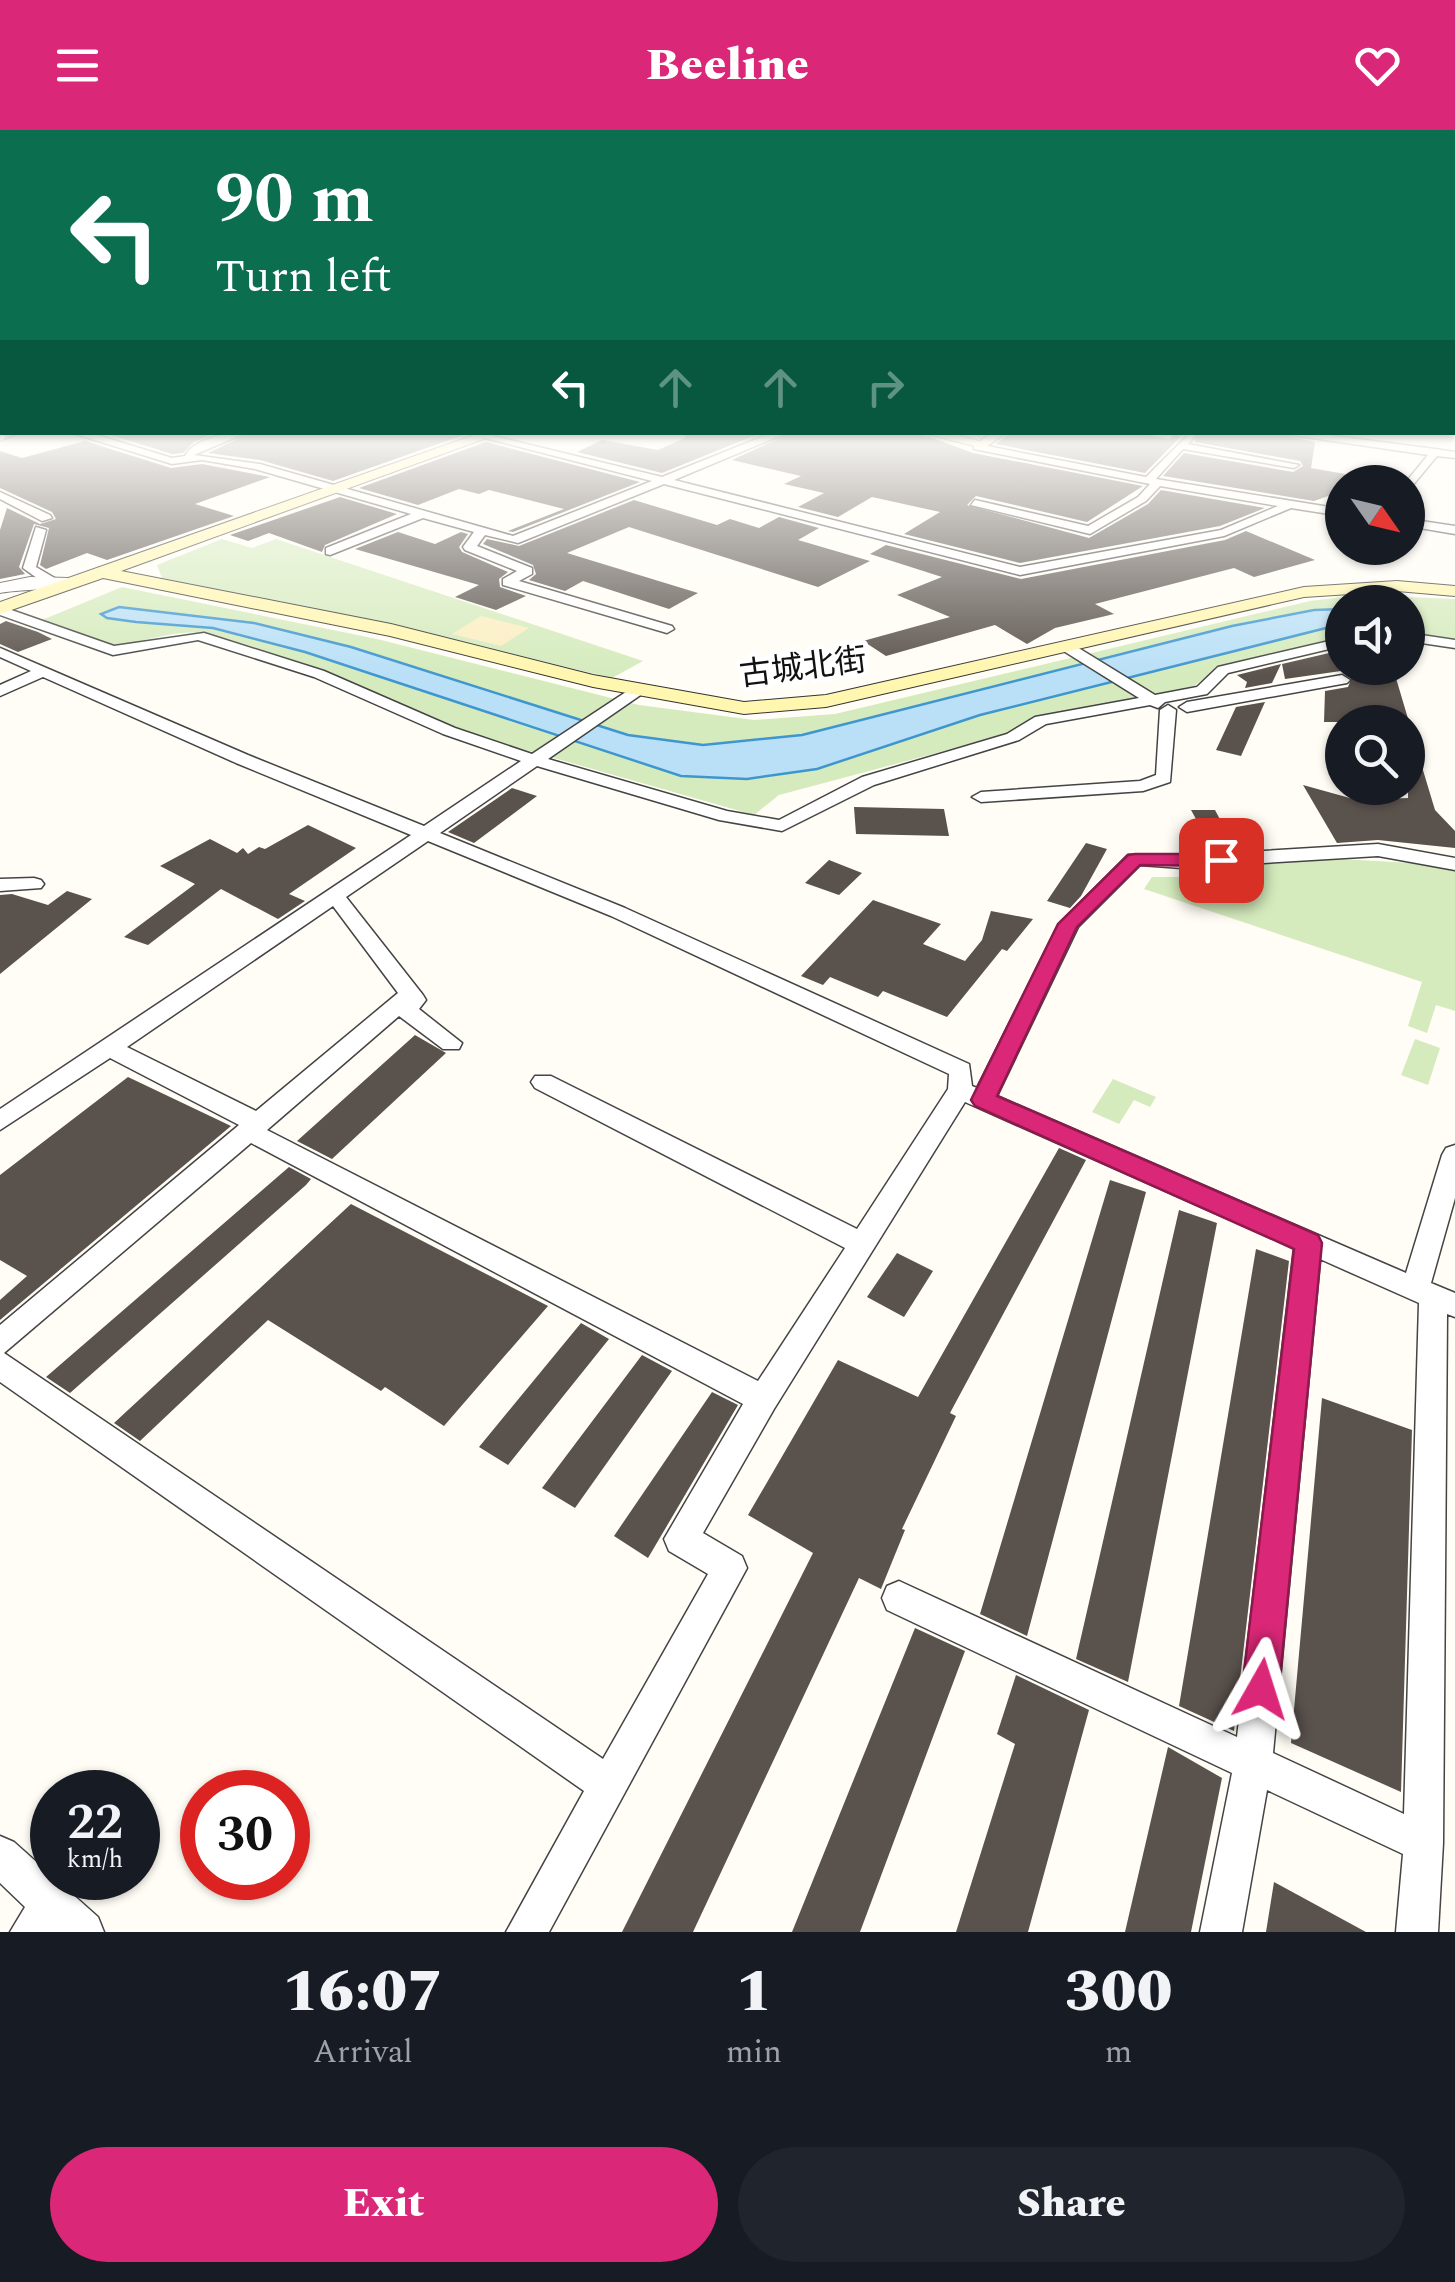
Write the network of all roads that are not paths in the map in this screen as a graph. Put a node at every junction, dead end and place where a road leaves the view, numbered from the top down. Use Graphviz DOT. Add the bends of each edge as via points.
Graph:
graph roads {
  1 [pos="19,508"];
  2 [pos="285,508"];
  3 [pos="401,508"];
  4 [pos="597,508"];
  5 [pos="773,508"];
  6 [pos="997,508"];
  7 [pos="1127,508"];
  8 [pos="1282,508"];
  9 [pos="422,514"];
  10 [pos="1425,526"];
  11 [pos="1090,530"];
  12 [pos="1455,530"];
  13 [pos="482,532"];
  14 [pos="1128,549"];
  15 [pos="330,551"];
  16 [pos="101,572"];
  17 [pos="61,583"];
  18 [pos="0,588"];
  19 [pos="1455,591"];
  20 [pos="0,609"];
  21 [pos="667,629"];
  22 [pos="1425,640"];
  23 [pos="1455,644"];
  24 [pos="1325,646"];
  25 [pos="1075,651"];
  26 [pos="0,652"];
  27 [pos="43,671"];
  28 [pos="1325,682"];
  29 [pos="0,692"];
  30 [pos="631,696"];
  31 [pos="1156,702"];
  32 [pos="537,757"];
  33 [pos="981,797"];
  34 [pos="428,834"];
  35 [pos="1455,864"];
  36 [pos="34,884"];
  37 [pos="0,885"];
  38 [pos="334,894"];
  39 [pos="410,994"];
  40 [pos="451,1043"];
  41 [pos="112,1049"];
  42 [pos="543,1082"];
  43 [pos="972,1095"];
  44 [pos="0,1122"];
  45 [pos="252,1126"];
  46 [pos="1453,1168"];
  47 [pos="1308,1243"];
  48 [pos="862,1244"];
  49 [pos="1434,1297"];
  50 [pos="0,1342"];
  51 [pos="0,1365"];
  52 [pos="763,1399"];
  53 [pos="899,1598"];
  54 [pos="1253,1764"];
  55 [pos="608,1785"];
  56 [pos="1424,1843"];
  57 [pos="0,1856"];
  58 [pos="55,1923"];
  59 [pos="527,1932"];
  60 [pos="1221,1932"];
  61 [pos="1417,1932"];
  1 -- 17 [label="street" via="43,524 29,568"];
  2 -- 16 [label="main road"];
  3 -- 9 [label="street"];
  4 -- 13 [label="street" via="514,540"];
  5 -- 14 [label="street" via="1020,572"];
  6 -- 11 [label="street"];
  7 -- 11 [label="street"];
  8 -- 14 [label="street" via="1251,525 1178,545"];
  9 -- 13 [label="street"];
  9 -- 15 [label="street"];
  10 -- 12 [label="street"];
  11 -- 14 [label="street" via="1085,533"];
  13 -- 21 [label="street" via="469,546 527,570 508,582"];
  16 -- 17 [label="main road"];
  16 -- 30 [label="main road, 古城北街" via="391,630"];
  17 -- 18 [label="street"];
  17 -- 20 [label="main road"];
  19 -- 25 [label="main road, 古城北街" via="1397,586 1304,592"];
  20 -- 32 [label="street" via="113,651 199,636 319,674 449,731"];
  22 -- 23 [label="street"];
  24 -- 31 [label="street" via="1222,670 1202,691"];
  25 -- 30 [label="main road, 古城北街" via="798,706 720,707"];
  25 -- 31 [label="street"];
  26 -- 27 [label="street"];
  27 -- 29 [label="street"];
  27 -- 34 [label="street"];
  28 -- 31 [label="street"];
  30 -- 32 [label="street"];
  31 -- 32 [label="street" via="1042,720 1013,737 868,781 782,826 725,816"];
  31 -- 33 [label="street" via="1164,778 1143,786"];
  32 -- 34 [label="street"];
  34 -- 38 [label="street"];
  34 -- 43 [label="street" via="618,912 961,1070"];
  35 -- 43 [label="street" via="1378,850 1135,859 1068,924"];
  36 -- 37 [label="street"];
  38 -- 39 [label="street"];
  38 -- 41 [label="street"];
  39 -- 40 [label="street" via="414,1000 406,1010"];
  39 -- 45 [label="street"];
  41 -- 44 [label="street"];
  41 -- 45 [label="street" via="250,1118"];
  42 -- 48 [label="street"];
  43 -- 47 [label="street"];
  43 -- 48 [label="street"];
  45 -- 50 [label="street"];
  45 -- 52 [label="street" via="254,1134"];
  46 -- 49 [label="street"];
  47 -- 49 [label="street"];
  47 -- 54 [label="street"];
  48 -- 52 [label="street"];
  49 -- 56 [label="street"];
  51 -- 55 [label="street"];
  52 -- 55 [label="street" via="681,1539 730,1568"];
  53 -- 54 [label="street"];
  54 -- 56 [label="street"];
  54 -- 60 [label="street"];
  55 -- 59 [label="street"];
  56 -- 61 [label="street"];
  57 -- 58 [label="street"];
}
